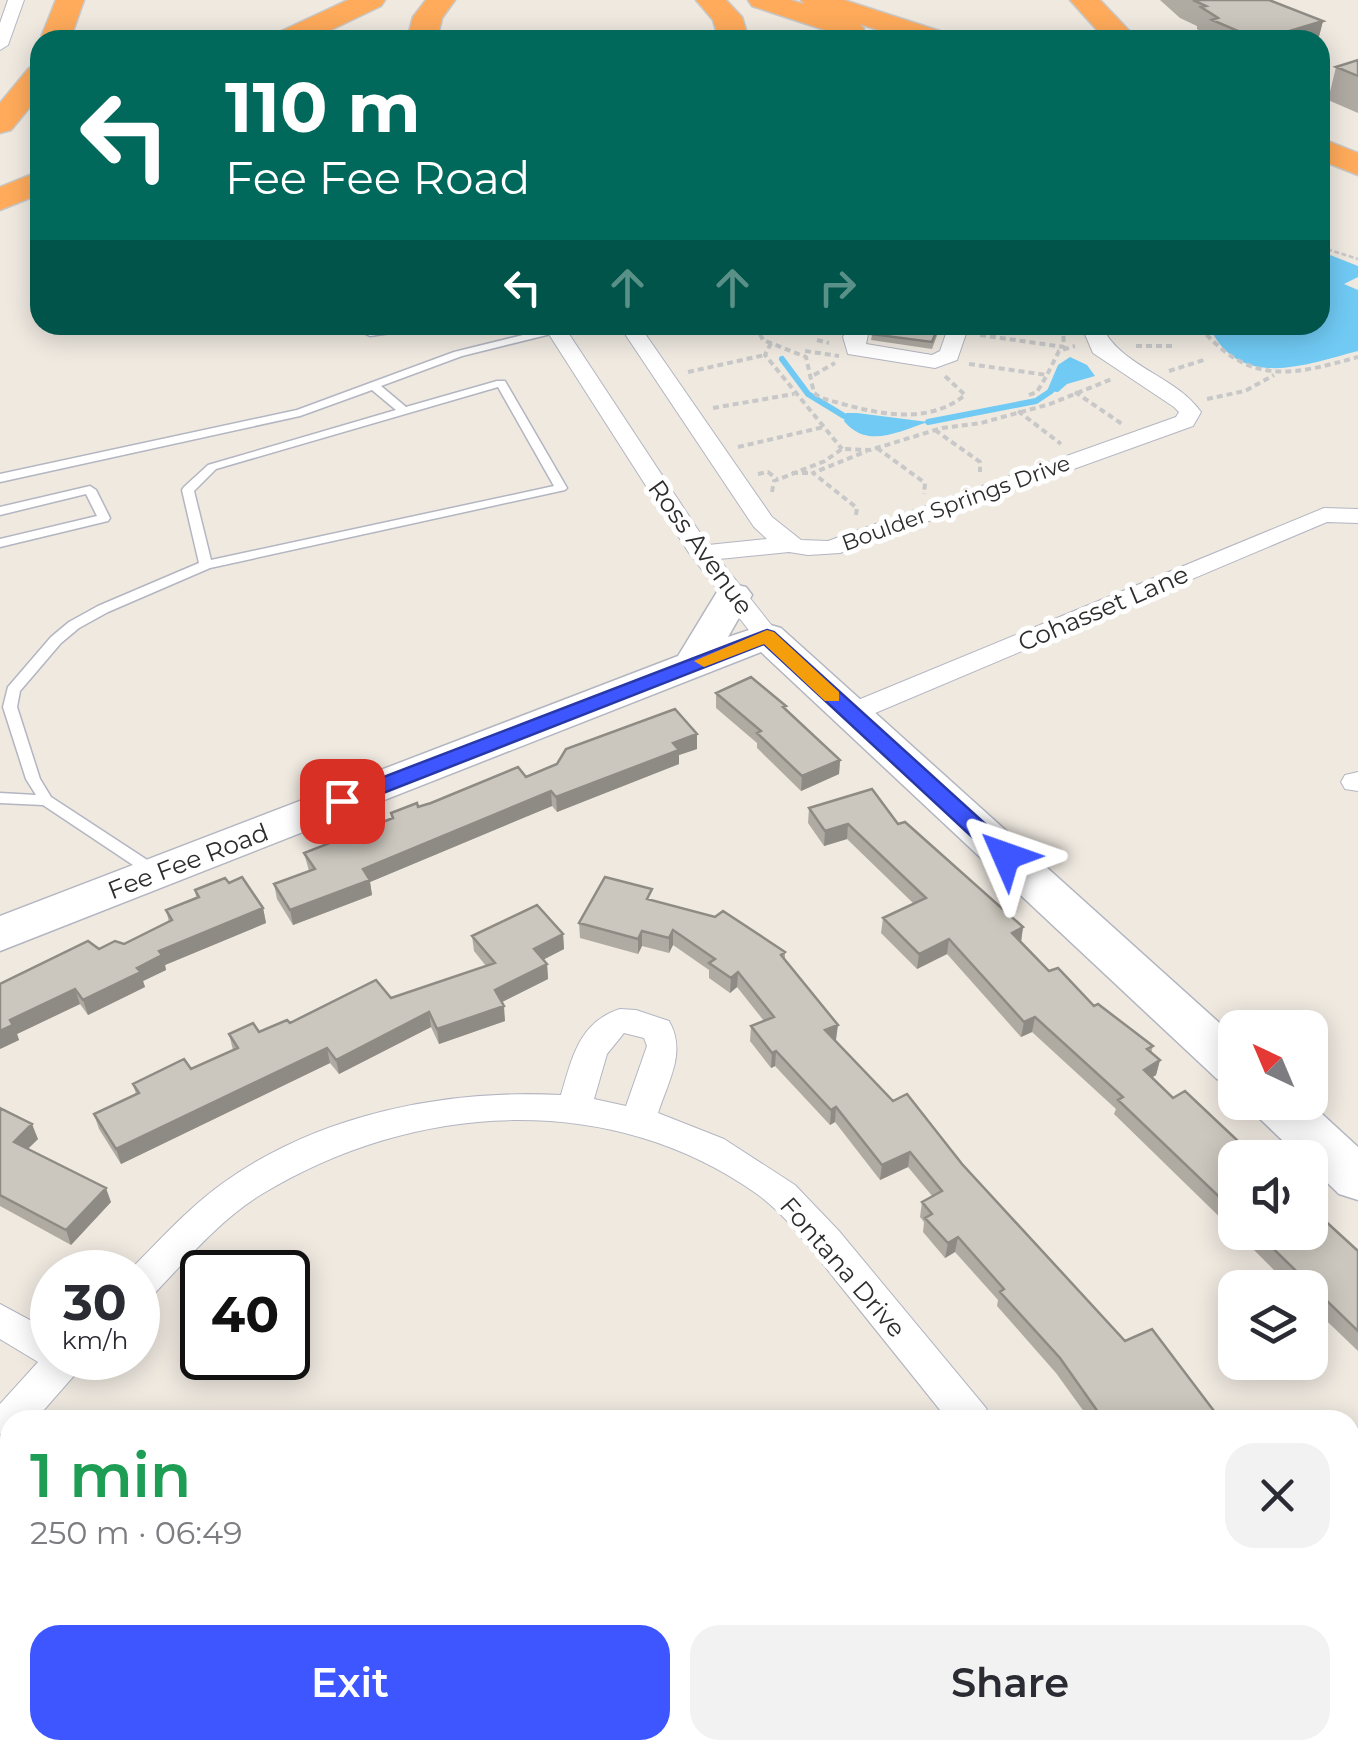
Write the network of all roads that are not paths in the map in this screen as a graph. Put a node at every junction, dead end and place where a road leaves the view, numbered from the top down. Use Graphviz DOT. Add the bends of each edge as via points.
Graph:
graph roads {
  1 [pos="16,0"];
  2 [pos="441,0"];
  3 [pos="710,0"];
  4 [pos="762,0"];
  5 [pos="816,0"];
  6 [pos="397,3"];
  7 [pos="316,30"];
  8 [pos="350,30"];
  9 [pos="424,30"];
  10 [pos="731,30"];
  11 [pos="850,30"];
  12 [pos="908,30"];
  13 [pos="3,36"];
  14 [pos="30,88"];
  15 [pos="0,123"];
  16 [pos="1330,152"];
  17 [pos="30,161"];
  18 [pos="1358,165"];
  19 [pos="0,175"];
  20 [pos="30,186"];
  21 [pos="30,197"];
  22 [pos="0,203"];
  23 [pos="526,335"];
  24 [pos="559,335"];
  25 [pos="636,335"];
  26 [pos="855,335"];
  27 [pos="962,335"];
  28 [pos="1096,335"];
  29 [pos="374,386"];
  30 [pos="404,411"];
  31 [pos="0,478"];
  32 [pos="0,511"];
  33 [pos="1358,516"];
  34 [pos="0,543"];
  35 [pos="786,545"];
  36 [pos="701,554"];
  37 [pos="206,565"];
  38 [pos="732,595"];
  39 [pos="767,636"];
  40 [pos="694,665"];
  41 [pos="852,714"];
  42 [pos="0,798"];
  43 [pos="46,800"];
  44 [pos="157,873"];
  45 [pos="0,934"];
  46 [pos="1218,1050"];
  47 [pos="574,1108"];
  48 [pos="1294,1120"];
  49 [pos="638,1122"];
  50 [pos="1358,1179"];
  51 [pos="160,1265"];
  52 [pos="0,1320"];
  53 [pos="30,1338"];
  54 [pos="45,1380"];
  55 [pos="19,1410"];
  56 [pos="964,1410"];
  1 -- 13 [label="street"];
  2 -- 9 [label="highway"];
  3 -- 10 [label="highway"];
  4 -- 11 [label="highway"];
  5 -- 12 [label="highway"];
  6 -- 7 [label="highway"];
  6 -- 8 [label="highway"];
  14 -- 15 [label="highway"];
  16 -- 18 [label="highway"];
  17 -- 19 [label="highway"];
  20 -- 22 [label="highway"];
  21 -- 22 [label="highway"];
  23 -- 29 [label="lane"];
  24 -- 36 [label="street, Ross Avenue"];
  25 -- 35 [label="street" via="763,522"];
  26 -- 27 [label="street" via="856,349 935,362 949,356"];
  28 -- 35 [label="street, Boulder Springs Drive" via="1101,348 1182,402 1190,412 1185,421 831,548"];
  29 -- 30 [label="lane"];
  29 -- 31 [label="lane" via="300,412"];
  30 -- 37 [label="lane" via="212,467 188,490"];
  30 -- 37 [label="lane" via="501,383 561,488"];
  32 -- 34 [label="lane" via="90,490 104,518"];
  33 -- 41 [label="street, Cohasset Lane" via="1324,516"];
  35 -- 36 [label="street"];
  36 -- 38 [label="street, Ross Avenue"];
  37 -- 43 [label="lane" via="74,624 13,690 10,706 21,744"];
  38 -- 39 [label="street, Ross Avenue"];
  38 -- 40 [label="street"];
  39 -- 40 [label="street, Fee Fee Road"];
  39 -- 41 [label="street, Ross Avenue"];
  40 -- 44 [label="street, Fee Fee Road"];
  41 -- 46 [label="street, Ross Avenue"];
  42 -- 43 [label="lane"];
  43 -- 44 [label="lane"];
  44 -- 45 [label="street, Fee Fee Road"];
  47 -- 49 [label="street, Fontana Drive"];
  47 -- 49 [label="street" via="599,1033 612,1021 636,1018 658,1030 664,1046"];
  47 -- 51 [label="street, Fontana Drive" via="502,1103 329,1142 245,1186"];
  48 -- 50 [label="street"];
  49 -- 56 [label="street, Fontana Drive" via="687,1137 772,1186 805,1216"];
  52 -- 53 [label="street"];
  54 -- 55 [label="street"];
}
